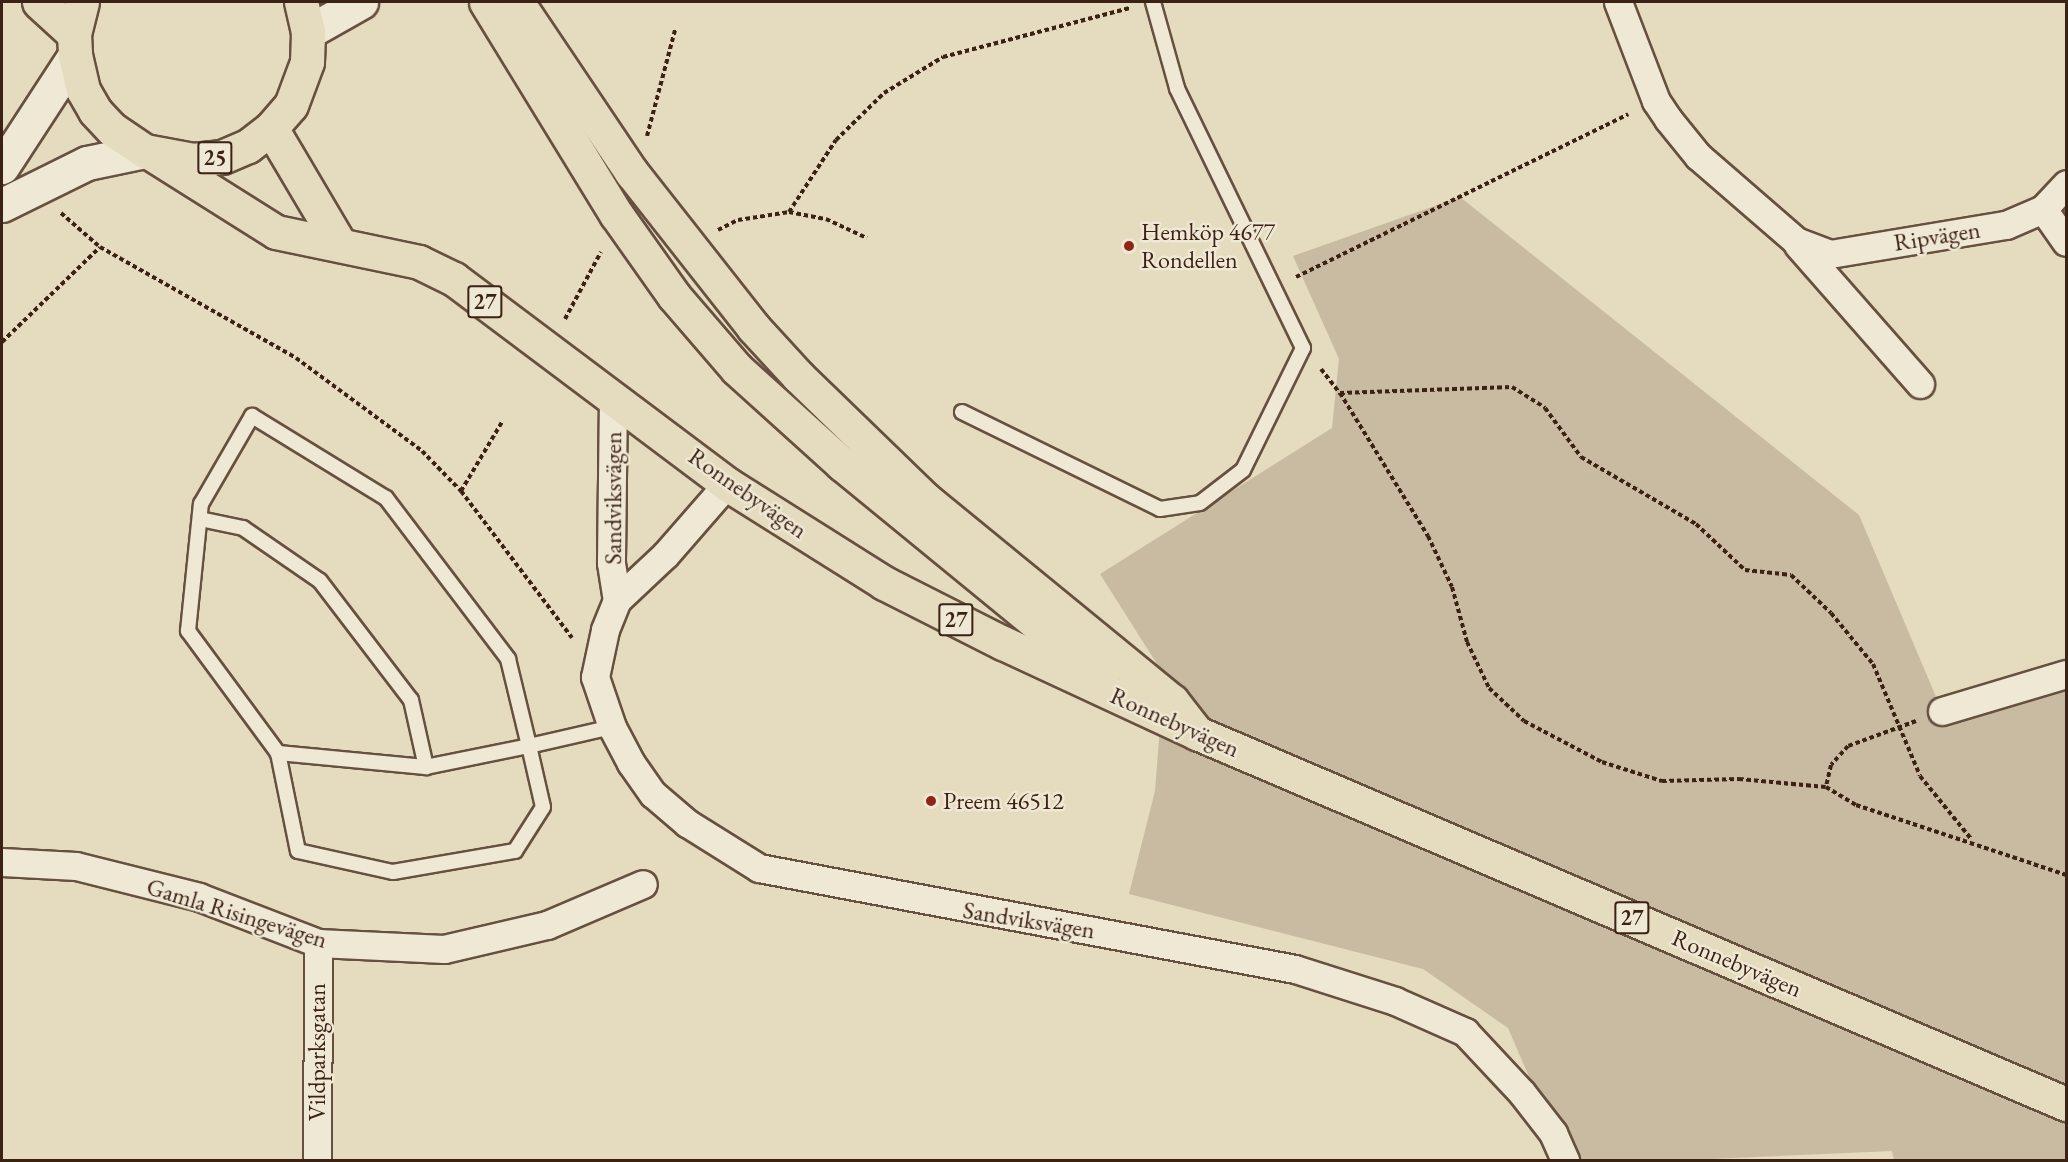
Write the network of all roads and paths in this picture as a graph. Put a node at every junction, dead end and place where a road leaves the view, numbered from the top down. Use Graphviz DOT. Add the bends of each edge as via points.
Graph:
graph roads {
  1 [pos="39,2"];
  2 [pos="82,2"];
  3 [pos="361,2"];
  4 [pos="486,2"];
  5 [pos="517,2"];
  6 [pos="1153,2"];
  7 [pos="1618,2"];
  8 [pos="304,17"];
  9 [pos="675,30"];
  10 [pos="74,44"];
  11 [pos="1656,101"];
  12 [pos="271,129"];
  13 [pos="644,144"];
  14 [pos="148,152"];
  15 [pos="2,167"];
  16 [pos="2067,183"];
  17 [pos="2,205"];
  18 [pos="2043,209"];
  19 [pos="57,210"];
  20 [pos="789,212"];
  21 [pos="616,214"];
  22 [pos="713,233"];
  23 [pos="867,238"];
  24 [pos="1796,241"];
  25 [pos="2067,242"];
  26 [pos="339,243"];
  27 [pos="100,247"];
  28 [pos="1273,288"];
  29 [pos="564,321"];
  30 [pos="2,342"];
  31 [pos="1303,348"];
  32 [pos="1920,384"];
  33 [pos="1340,393"];
  34 [pos="613,396"];
  35 [pos="962,412"];
  36 [pos="502,422"];
  37 [pos="727,484"];
  38 [pos="460,491"];
  39 [pos="200,519"];
  40 [pos="617,600"];
  41 [pos="2067,674"];
  42 [pos="595,677"];
  43 [pos="1132,703"];
  44 [pos="1942,711"];
  45 [pos="1902,726"];
  46 [pos="612,727"];
  47 [pos="1197,733"];
  48 [pos="529,746"];
  49 [pos="278,753"];
  50 [pos="426,767"];
  51 [pos="1826,787"];
  52 [pos="1972,840"];
  53 [pos="2,862"];
  54 [pos="2067,875"];
  55 [pos="643,884"];
  56 [pos="318,943"];
  57 [pos="2067,1104"];
  58 [pos="317,1161"];
  59 [pos="1565,1161"];
  1 -- 10 [label="main road"];
  2 -- 10 [label="main road, 25"];
  3 -- 8 [label="main road"];
  4 -- 21 [label="main road"];
  5 -- 47 [label="main road" via="651,198 753,327 798,376 926,499 1172,701"];
  6 -- 20 [label="path" via="943,57 884,93 836,140"];
  6 -- 28 [label="lane" via="1178,88"];
  7 -- 11 [label="street, Ripvägen"];
  8 -- 12 [label="main road, 25" via="303,77 291,105"];
  9 -- 13 [label="path"];
  10 -- 14 [label="main road, 25" via="84,90 95,111 111,129"];
  10 -- 15 [label="main road"];
  11 -- 24 [label="street, Ripvägen" via="1698,156"];
  11 -- 28 [label="path"];
  12 -- 14 [label="main road, 25" via="248,146 222,157 179,160"];
  12 -- 26 [label="main road"];
  14 -- 17 [label="main road" via="87,163"];
  14 -- 26 [label="main road, Ronnebyvägen / 27" via="276,232"];
  16 -- 18 [label="street, Ripvägen"];
  18 -- 24 [label="street, Ripvägen" via="2006,225 1830,254"];
  18 -- 25 [label="street"];
  19 -- 27 [label="path"];
  20 -- 22 [label="path" via="738,220"];
  20 -- 23 [label="path" via="826,219"];
  21 -- 29 [label="path" via="596,264"];
  21 -- 43 [label="main road" via="674,296 737,369 784,415"];
  24 -- 32 [label="street, Ripvägen"];
  26 -- 34 [label="main road, Ronnebyvägen / 27" via="419,262 454,279"];
  27 -- 30 [label="path"];
  27 -- 38 [label="path" via="296,358 422,451"];
  28 -- 31 [label="lane"];
  31 -- 33 [label="path"];
  31 -- 35 [label="lane" via="1243,470 1200,503 1160,509"];
  33 -- 45 [label="path" via="1512,387 1545,408 1581,457 1696,524 1745,570 1791,575 1831,613 1873,664"];
  33 -- 51 [label="path" via="1428,536 1452,587 1467,642 1489,688 1524,721 1602,762 1662,781 1739,779"];
  34 -- 37 [label="main road, Ronnebyvägen / 27"];
  34 -- 40 [label="street, Sandviksvägen" via="611,563"];
  36 -- 38 [label="path"];
  37 -- 40 [label="street, Sandviksvägen" via="665,555"];
  37 -- 43 [label="main road, Ronnebyvägen / 27" via="884,583"];
  38 -- 42 [label="path" via="564,624"];
  39 -- 48 [label="lane" via="201,504 252,416 386,498 508,659"];
  39 -- 49 [label="lane" via="188,630"];
  39 -- 50 [label="lane" via="243,528 320,581 411,700"];
  40 -- 42 [label="street, Sandviksvägen" via="604,630"];
  41 -- 44 [label="street"];
  42 -- 46 [label="street, Sandviksvägen"];
  43 -- 47 [label="main road, Ronnebyvägen / 27"];
  44 -- 45 [label="path"];
  45 -- 51 [label="path" via="1848,746 1831,765"];
  45 -- 52 [label="path" via="1920,776"];
  46 -- 48 [label="lane"];
  46 -- 59 [label="street, Sandviksvägen" via="653,794 687,823 759,868 1295,969 1395,1000 1465,1032 1522,1092 1553,1133"];
  47 -- 57 [label="main road, Ronnebyvägen / 27"];
  48 -- 49 [label="lane" via="543,807 515,850 393,872 298,851"];
  48 -- 50 [label="lane"];
  49 -- 50 [label="lane"];
  51 -- 52 [label="path" via="1856,805"];
  52 -- 54 [label="path"];
  53 -- 56 [label="street, Gamla Risingevägen" via="87,868 199,897"];
  55 -- 56 [label="street, Gamla Risingevägen" via="547,925 444,949"];
  56 -- 58 [label="street, Vildparksgatan"];
}
